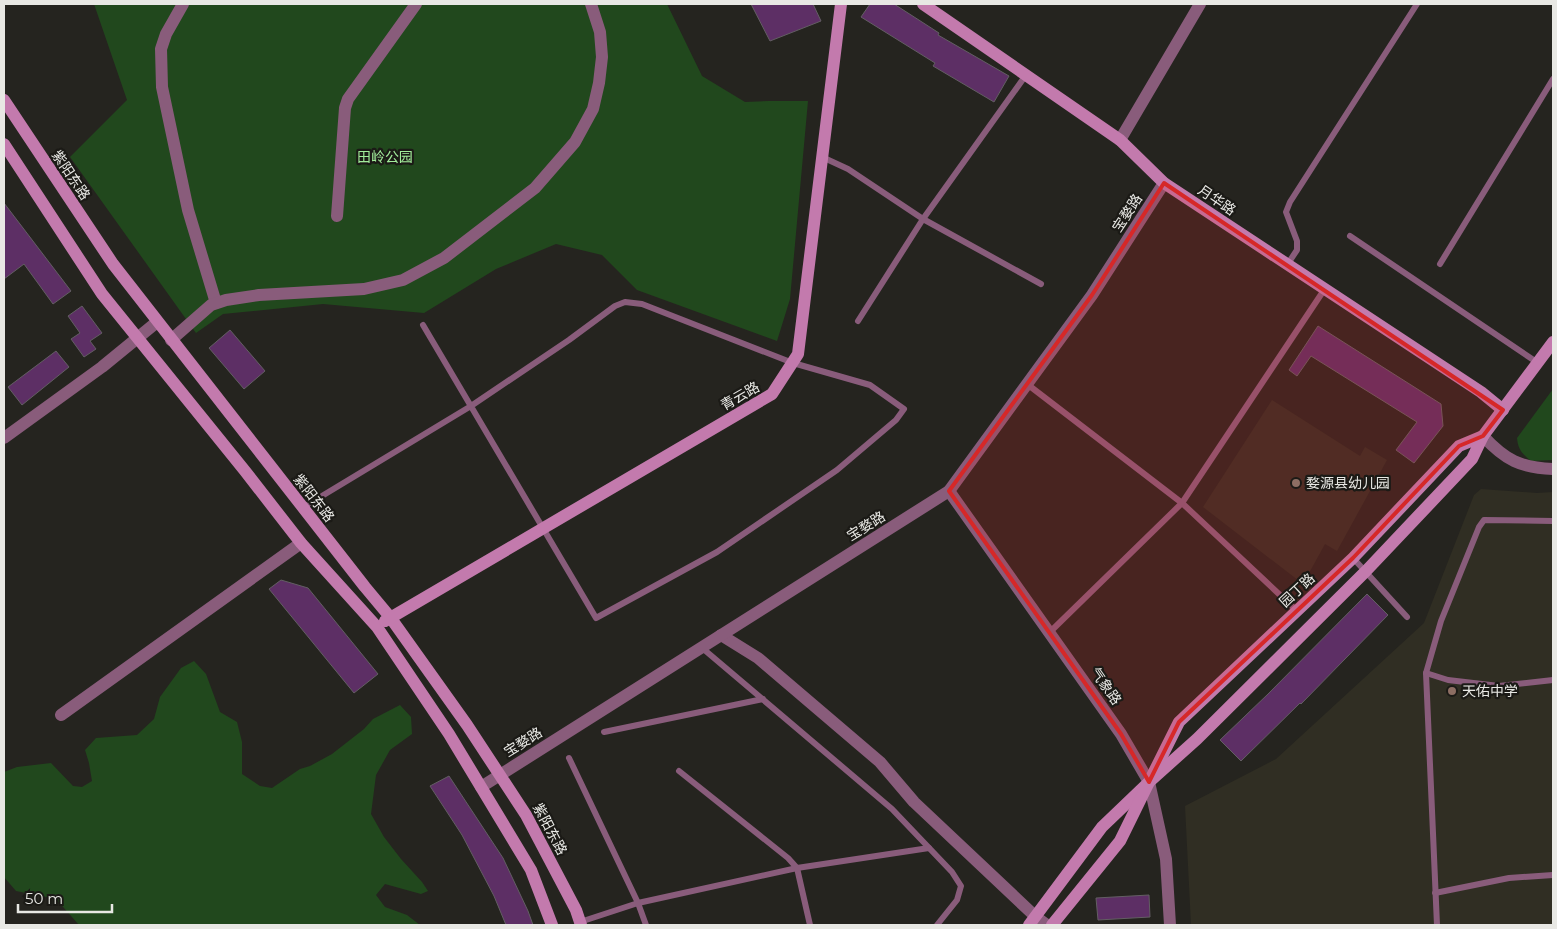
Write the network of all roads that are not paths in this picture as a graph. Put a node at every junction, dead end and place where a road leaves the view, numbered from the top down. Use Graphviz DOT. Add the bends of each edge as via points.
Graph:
graph roads {
  1 [pos="183,4"];
  2 [pos="416,4"];
  3 [pos="591,4"];
  4 [pos="841,4"];
  5 [pos="923,4"];
  6 [pos="1200,4"];
  7 [pos="1417,4"];
  8 [pos="1026,75"];
  9 [pos="1553,78"];
  10 [pos="4,100"];
  11 [pos="1120,140"];
  12 [pos="4,144"];
  13 [pos="822,157"];
  14 [pos="1164,183"];
  15 [pos="337,216"];
  16 [pos="923,219"];
  17 [pos="1350,236"];
  18 [pos="1440,264"];
  19 [pos="1287,265"];
  20 [pos="1041,284"];
  21 [pos="1324,290"];
  22 [pos="216,303"];
  23 [pos="858,321"];
  24 [pos="157,322"];
  25 [pos="423,325"];
  26 [pos="138,339"];
  27 [pos="171,340"];
  28 [pos="1552,346"];
  29 [pos="793,363"];
  30 [pos="1538,363"];
  31 [pos="1027,384"];
  32 [pos="471,406"];
  33 [pos="1503,410"];
  34 [pos="1484,436"];
  35 [pos="4,438"];
  36 [pos="1553,469"];
  37 [pos="949,491"];
  38 [pos="1182,502"];
  39 [pos="302,508"];
  40 [pos="1553,521"];
  41 [pos="543,528"];
  42 [pos="301,543"];
  43 [pos="1353,558"];
  44 [pos="1366,571"];
  45 [pos="1296,610"];
  46 [pos="390,617"];
  47 [pos="1407,617"];
  48 [pos="377,627"];
  49 [pos="1050,632"];
  50 [pos="721,635"];
  51 [pos="701,648"];
  52 [pos="1426,673"];
  53 [pos="1553,680"];
  54 [pos="763,699"];
  55 [pos="61,715"];
  56 [pos="604,732"];
  57 [pos="569,758"];
  58 [pos="679,771"];
  59 [pos="500,775"];
  60 [pos="1149,782"];
  61 [pos="481,787"];
  62 [pos="929,848"];
  63 [pos="797,868"];
  64 [pos="1553,875"];
  65 [pos="1435,893"];
  66 [pos="638,903"];
  67 [pos="1032,921"];
  68 [pos="580,924"];
  69 [pos="552,925"];
  70 [pos="646,925"];
  71 [pos="810,925"];
  72 [pos="937,925"];
  73 [pos="1047,925"];
  74 [pos="1052,925"];
  75 [pos="1170,925"];
  76 [pos="1436,925"];
  1 -- 22 [label="street" via="161,49 162,87 188,210"];
  2 -- 15 [label="street" via="348,99"];
  3 -- 22 [label="street" via="600,32 602,57 593,109 575,142 535,188 444,258 404,280 364,289 259,295"];
  4 -- 13 [label="main road, 青云路"];
  5 -- 8 [label="main road, 月华路"];
  6 -- 11 [label="street"];
  7 -- 19 [label="lane" via="1290,202 1286,212 1297,241 1297,250"];
  8 -- 11 [label="main road, 月华路"];
  8 -- 16 [label="lane"];
  9 -- 18 [label="lane"];
  10 -- 24 [label="main road, 紫阳东路" via="112,264"];
  11 -- 14 [label="main road, 月华路"];
  12 -- 26 [label="main road" via="102,294"];
  13 -- 16 [label="lane" via="848,169"];
  13 -- 29 [label="main road, 青云路" via="798,354"];
  14 -- 19 [label="main road, 月华路"];
  14 -- 31 [label="street, 宝婺路" via="1092,295"];
  16 -- 20 [label="lane"];
  16 -- 23 [label="lane"];
  17 -- 30 [label="lane"];
  19 -- 21 [label="main road, 月华路"];
  21 -- 33 [label="main road, 月华路" via="1481,392"];
  21 -- 38 [label="lane"];
  22 -- 27 [label="street"];
  24 -- 26 [label="street"];
  24 -- 27 [label="main road, 紫阳东路"];
  25 -- 32 [label="lane"];
  26 -- 35 [label="street"];
  26 -- 42 [label="main road"];
  27 -- 39 [label="main road, 紫阳东路"];
  28 -- 30 [label="main road, 园丁路"];
  29 -- 32 [label="lane" via="642,304 625,302"];
  29 -- 41 [label="main road, 青云路" via="772,394"];
  29 -- 41 [label="lane" via="870,385 904,409 896,420 837,470 716,552 596,618"];
  30 -- 33 [label="main road, 园丁路"];
  31 -- 37 [label="street, 宝婺路"];
  31 -- 38 [label="lane"];
  32 -- 39 [label="lane"];
  32 -- 41 [label="lane"];
  33 -- 34 [label="main road, 园丁路"];
  34 -- 36 [label="street" via="1506,458 1536,469"];
  34 -- 43 [label="main road, 园丁路" via="1459,446"];
  34 -- 44 [label="main road, 园丁路" via="1472,459"];
  37 -- 49 [label="street, 气象路"];
  37 -- 50 [label="street, 宝婺路"];
  38 -- 45 [label="lane"];
  38 -- 49 [label="lane"];
  39 -- 46 [label="main road, 紫阳东路"];
  40 -- 52 [label="lane" via="1484,520 1478,527 1441,621"];
  41 -- 46 [label="main road, 青云路"];
  42 -- 48 [label="main road"];
  42 -- 55 [label="street"];
  43 -- 44 [label="lane"];
  43 -- 45 [label="main road, 园丁路"];
  44 -- 47 [label="lane"];
  44 -- 60 [label="main road, 园丁路" via="1197,739"];
  45 -- 60 [label="main road, 园丁路" via="1179,722"];
  46 -- 48 [label="main road, 青云路"];
  46 -- 59 [label="main road, 紫阳东路"];
  48 -- 61 [label="main road" via="450,734"];
  49 -- 60 [label="street, 气象路" via="1122,734"];
  50 -- 51 [label="street, 宝婺路"];
  50 -- 67 [label="street" via="758,658 880,762 914,802"];
  51 -- 54 [label="lane"];
  51 -- 59 [label="street, 宝婺路"];
  52 -- 53 [label="lane" via="1448,680 1499,686"];
  52 -- 65 [label="lane"];
  54 -- 56 [label="lane"];
  54 -- 62 [label="lane" via="892,809"];
  57 -- 66 [label="lane"];
  58 -- 63 [label="lane"];
  59 -- 61 [label="street, 宝婺路"];
  59 -- 68 [label="main road, 紫阳东路" via="526,815 576,910"];
  60 -- 67 [label="main road, 园丁路" via="1102,827"];
  60 -- 74 [label="main road, 园丁路" via="1120,841"];
  60 -- 75 [label="street, 气象路" via="1166,859"];
  61 -- 69 [label="main road" via="531,870"];
  62 -- 63 [label="lane"];
  62 -- 72 [label="lane" via="952,872 960,886 957,900"];
  63 -- 66 [label="lane"];
  63 -- 71 [label="lane"];
  64 -- 65 [label="lane" via="1508,878"];
  65 -- 76 [label="lane"];
  66 -- 68 [label="lane"];
  66 -- 70 [label="lane"];
  67 -- 73 [label="street"];
}
